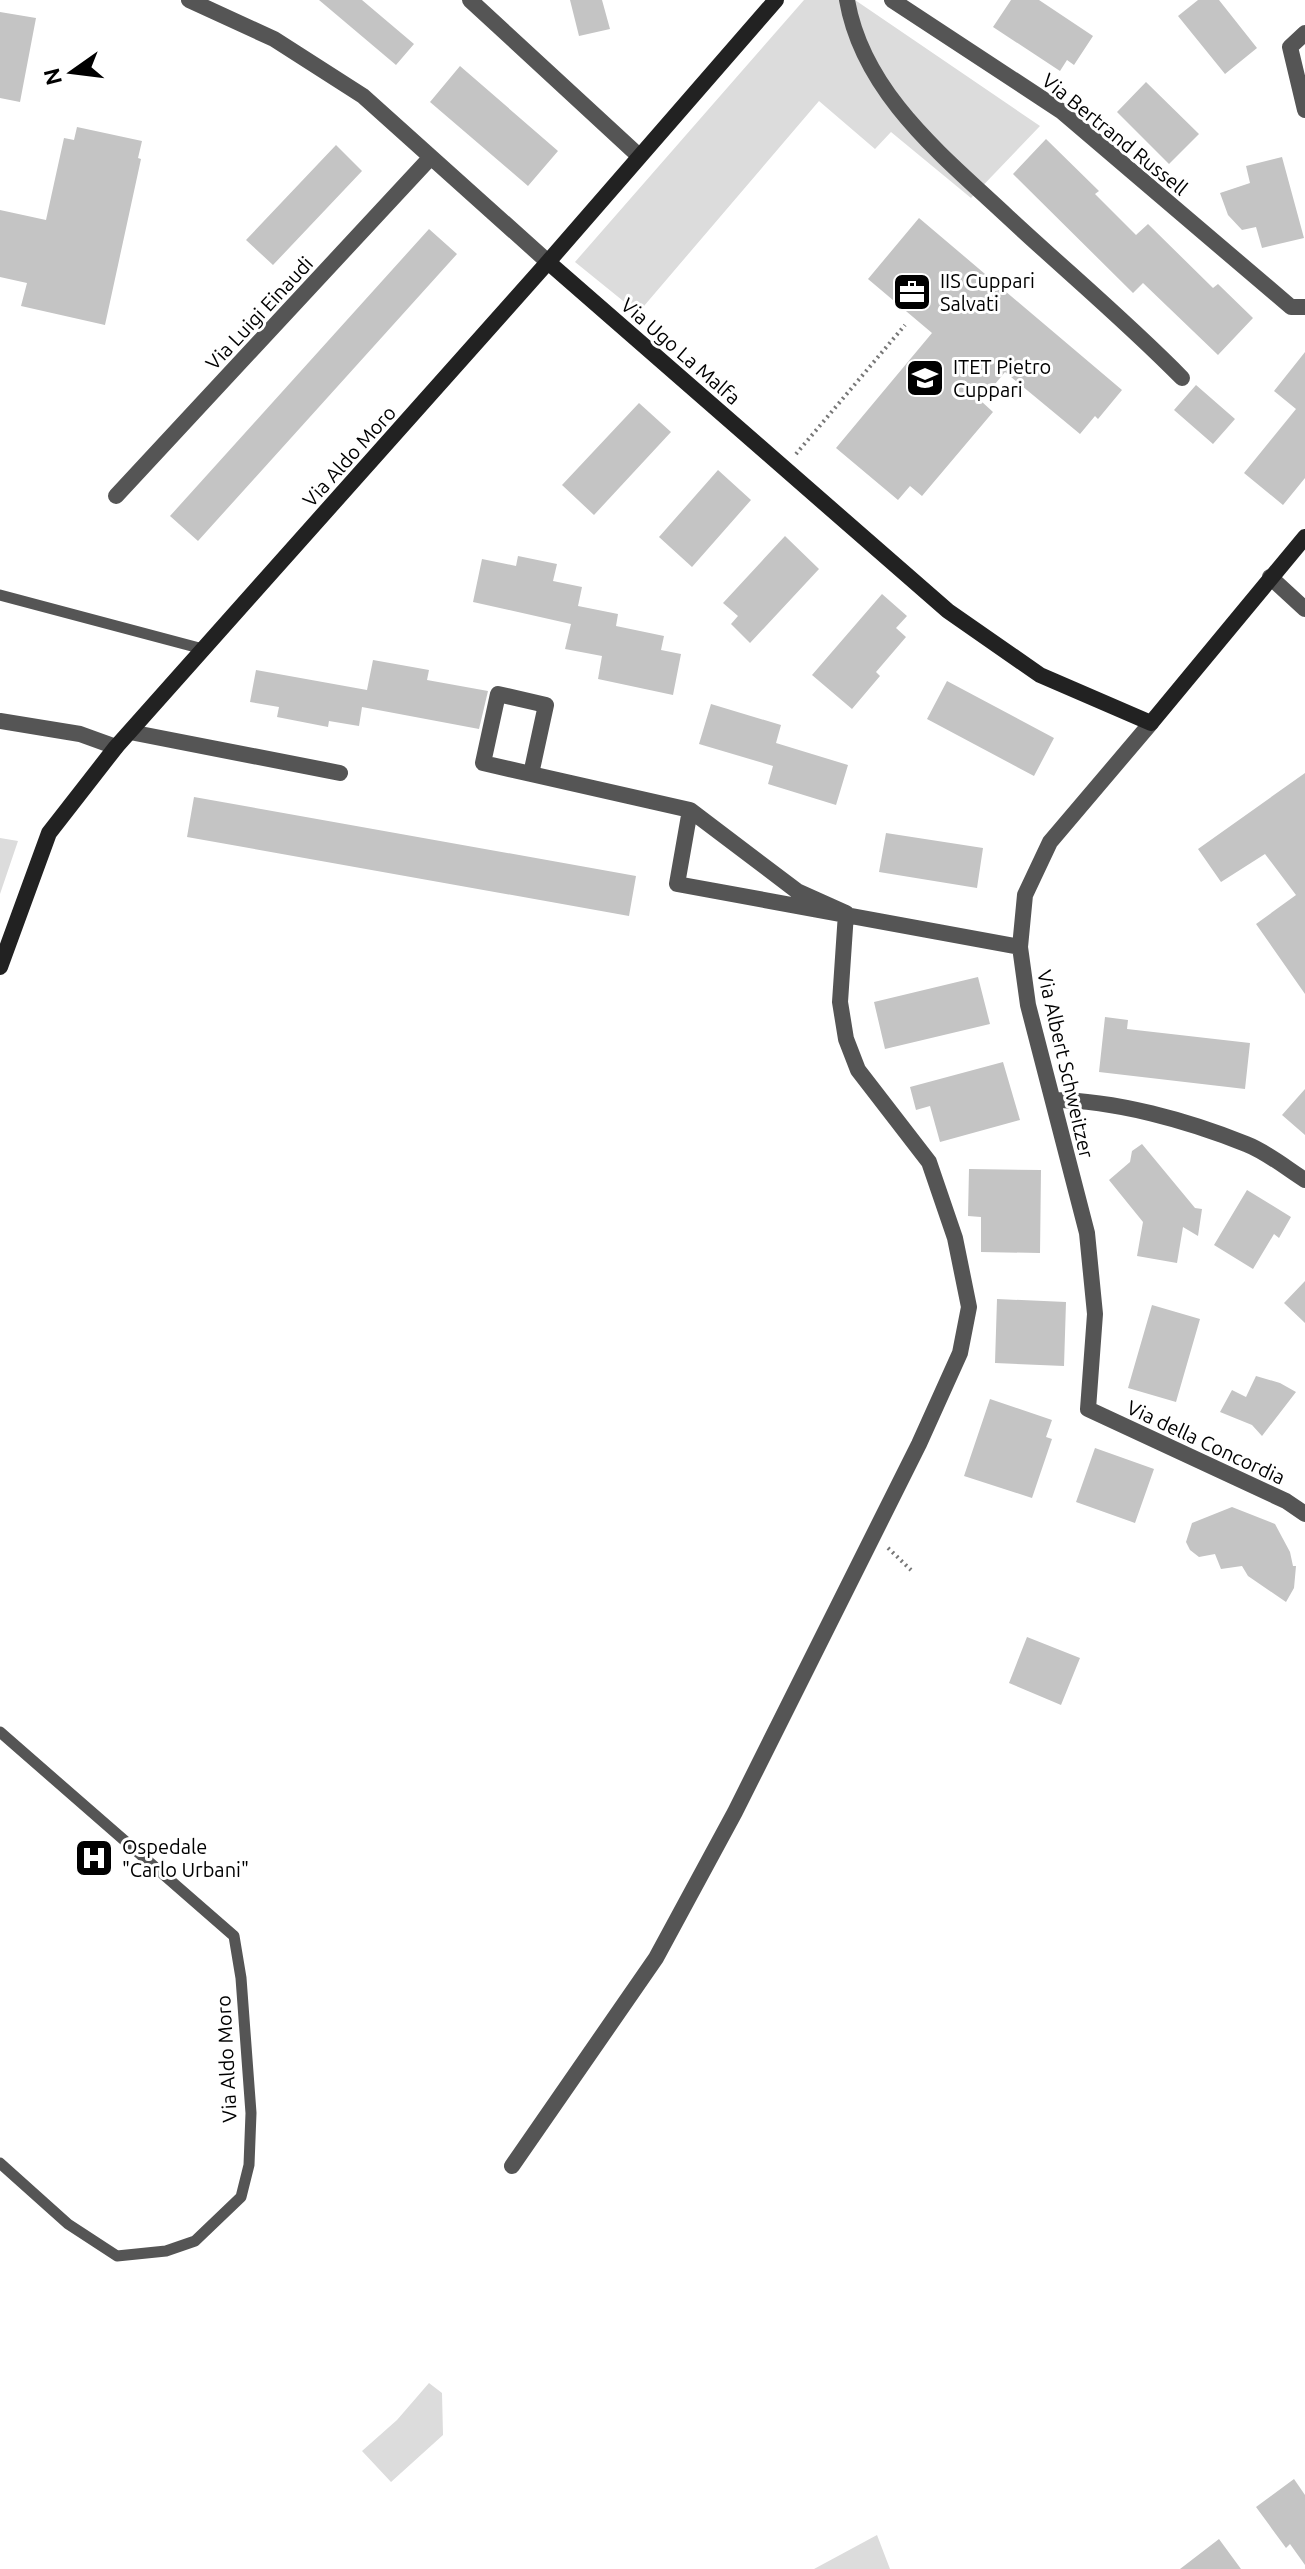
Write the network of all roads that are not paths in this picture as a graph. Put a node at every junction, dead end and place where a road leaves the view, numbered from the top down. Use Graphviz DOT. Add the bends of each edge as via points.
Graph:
graph roads {
  1 [pos="189,0"];
  2 [pos="470,0"];
  3 [pos="776,0"];
  4 [pos="847,0"];
  5 [pos="892,0"];
  6 [pos="1305,33"];
  7 [pos="1305,110"];
  8 [pos="639,156"];
  9 [pos="431,157"];
  10 [pos="548,262"];
  11 [pos="1305,307"];
  12 [pos="1182,378"];
  13 [pos="116,496"];
  14 [pos="1305,537"];
  15 [pos="1270,577"];
  16 [pos="0,595"];
  17 [pos="1305,609"];
  18 [pos="203,649"];
  19 [pos="0,721"];
  20 [pos="1151,723"];
  21 [pos="130,732"];
  22 [pos="116,747"];
  23 [pos="340,773"];
  24 [pos="531,774"];
  25 [pos="690,810"];
  26 [pos="846,913"];
  27 [pos="1020,947"];
  28 [pos="0,967"];
  29 [pos="1053,1100"];
  30 [pos="1305,1180"];
  31 [pos="1088,1409"];
  32 [pos="1305,1514"];
  33 [pos="0,1732"];
  34 [pos="0,2163"];
  35 [pos="512,2166"];
  1 -- 9 [label="street, Via Ugo La Malfa" via="274,39 363,96"];
  2 -- 8 [label="street"];
  3 -- 8 [label="street, Via Aldo Moro"];
  4 -- 12 [label="street" via="860,47 907,119"];
  5 -- 11 [label="street, Via Bertrand Russell" via="1061,111 1291,307"];
  6 -- 7 [label="street" via="1290,47"];
  8 -- 10 [label="street, Via Aldo Moro"];
  9 -- 10 [label="street, Via Ugo La Malfa"];
  9 -- 13 [label="street, Via Luigi Einaudi"];
  10 -- 18 [label="street, Via Aldo Moro"];
  10 -- 20 [label="street, Via Ugo La Malfa" via="948,611 1040,675"];
  14 -- 15 [label="street, Via Albert Schweitzer"];
  15 -- 17 [label="street"];
  15 -- 20 [label="street, Via Albert Schweitzer"];
  16 -- 18 [label="lane"];
  18 -- 21 [label="street, Via Aldo Moro"];
  19 -- 22 [label="street" via="80,734"];
  20 -- 27 [label="street, Via Albert Schweitzer" via="1050,842 1025,895"];
  21 -- 22 [label="street, Via Aldo Moro"];
  21 -- 23 [label="street"];
  22 -- 28 [label="street, Via Aldo Moro" via="49,833"];
  24 -- 24 [label="street" via="546,705 498,694 483,763"];
  24 -- 25 [label="street"];
  25 -- 26 [label="street" via="797,891"];
  25 -- 26 [label="street" via="677,884"];
  26 -- 27 [label="street"];
  26 -- 35 [label="street" via="840,1002 846,1039 858,1070 929,1162 955,1238 969,1307 960,1353 735,1812 656,1958"];
  27 -- 29 [label="street, Via Albert Schweitzer" via="1028,1005"];
  29 -- 30 [label="street" via="1086,1100 1193,1127 1249,1145"];
  29 -- 31 [label="street, Via Albert Schweitzer" via="1087,1233 1095,1314"];
  31 -- 32 [label="street, Via della Concordia"];
  33 -- 34 [label="lane, Via Aldo Moro" via="234,1936 251,2113 249,2165 241,2197 195,2241 166,2251 117,2256 68,2224"];
}
